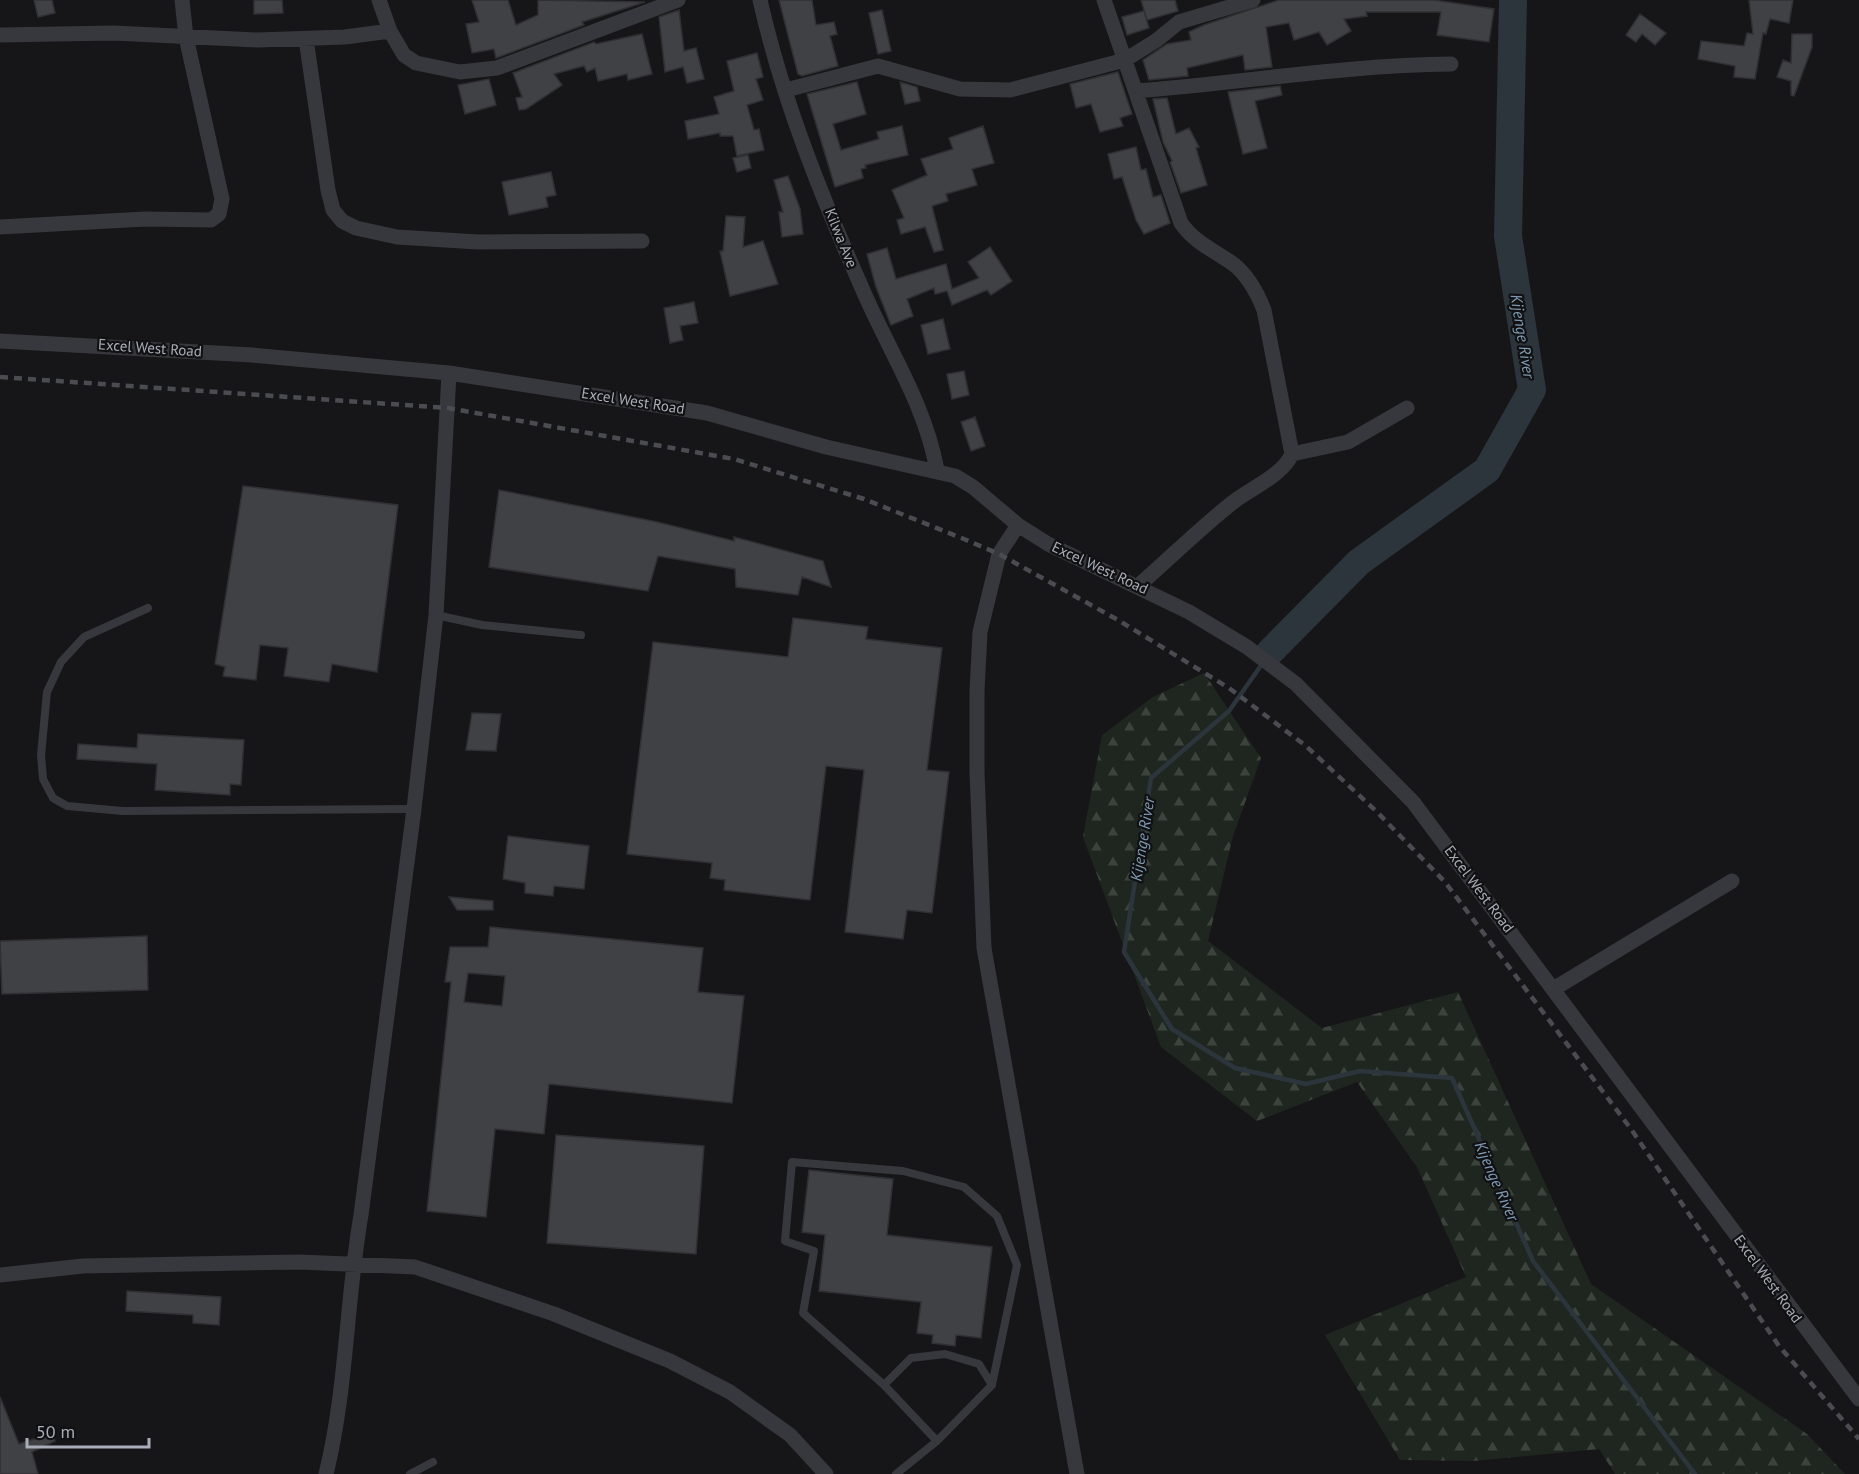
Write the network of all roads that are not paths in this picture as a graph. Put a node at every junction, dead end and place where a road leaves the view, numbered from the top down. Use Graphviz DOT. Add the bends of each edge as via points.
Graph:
graph roads {
  1 [pos="182,0"];
  2 [pos="379,0"];
  3 [pos="678,0"];
  4 [pos="760,0"];
  5 [pos="1104,0"];
  6 [pos="1253,0"];
  7 [pos="390,31"];
  8 [pos="0,35"];
  9 [pos="186,37"];
  10 [pos="306,39"];
  11 [pos="1125,60"];
  12 [pos="1451,64"];
  13 [pos="786,90"];
  14 [pos="1136,91"];
  15 [pos="0,227"];
  16 [pos="642,241"];
  17 [pos="0,340"];
  18 [pos="450,373"];
  19 [pos="1407,408"];
  20 [pos="1292,454"];
  21 [pos="937,470"];
  22 [pos="1018,525"];
  23 [pos="1138,586"];
  24 [pos="148,608"];
  25 [pos="436,615"];
  26 [pos="581,635"];
  27 [pos="414,809"];
  28 [pos="1732,881"];
  29 [pos="1555,988"];
  30 [pos="352,1264"];
  31 [pos="0,1275"];
  32 [pos="884,1385"];
  33 [pos="992,1385"];
  34 [pos="1859,1399"];
  35 [pos="937,1442"];
  36 [pos="433,1462"];
  37 [pos="326,1474"];
  38 [pos="410,1474"];
  39 [pos="826,1474"];
  40 [pos="896,1474"];
  41 [pos="1077,1474"];
  1 -- 9 [label="street"];
  2 -- 7 [label="street"];
  3 -- 7 [label="street" via="514,62 473,71 416,63 404,55"];
  4 -- 13 [label="street, Kilwa Ave"];
  5 -- 11 [label="street"];
  6 -- 11 [label="street" via="1179,22"];
  7 -- 10 [label="street"];
  8 -- 9 [label="street" via="114,33"];
  9 -- 10 [label="street"];
  9 -- 15 [label="street" via="222,199 219,214 212,220 145,219"];
  10 -- 16 [label="street" via="328,190 333,210 342,220 372,232 426,240"];
  11 -- 13 [label="street" via="1010,90 960,88 878,66"];
  11 -- 14 [label="street"];
  12 -- 14 [label="street" via="1322,70 1208,86"];
  13 -- 21 [label="street, Kilwa Ave" via="807,154 866,297 924,416"];
  14 -- 20 [label="street" via="1181,223 1195,240 1233,264 1257,291"];
  17 -- 18 [label="street, Excel West Road" via="252,355"];
  18 -- 21 [label="street, Excel West Road" via="707,413 826,447"];
  18 -- 25 [label="street"];
  19 -- 20 [label="street" via="1348,441"];
  20 -- 23 [label="street" via="1271,477 1231,503"];
  21 -- 22 [label="street, Excel West Road" via="973,487"];
  22 -- 23 [label="street, Excel West Road" via="1048,544"];
  22 -- 41 [label="street" via="999,554 980,632 977,691 981,909 984,948"];
  23 -- 29 [label="street, Excel West Road" via="1247,647 1296,684 1413,801"];
  24 -- 27 [label="lane" via="84,637 61,662 47,692 42,744 43,779 53,798 67,806 123,810"];
  25 -- 26 [label="lane" via="482,625"];
  25 -- 27 [label="street"];
  27 -- 30 [label="street"];
  28 -- 29 [label="street"];
  29 -- 34 [label="street, Excel West Road"];
  30 -- 31 [label="street" via="83,1266"];
  30 -- 37 [label="street" via="340,1403"];
  30 -- 39 [label="street" via="415,1267 456,1279 670,1361 730,1392 790,1435"];
  32 -- 33 [label="lane" via="911,1359 945,1354 979,1364"];
  32 -- 33 [label="lane" via="803,1313 814,1251 785,1241 792,1162 903,1171 963,1186 997,1216 1017,1265"];
  32 -- 35 [label="lane"];
  33 -- 35 [label="lane"];
  35 -- 40 [label="lane"];
  36 -- 38 [label="lane"];
}
